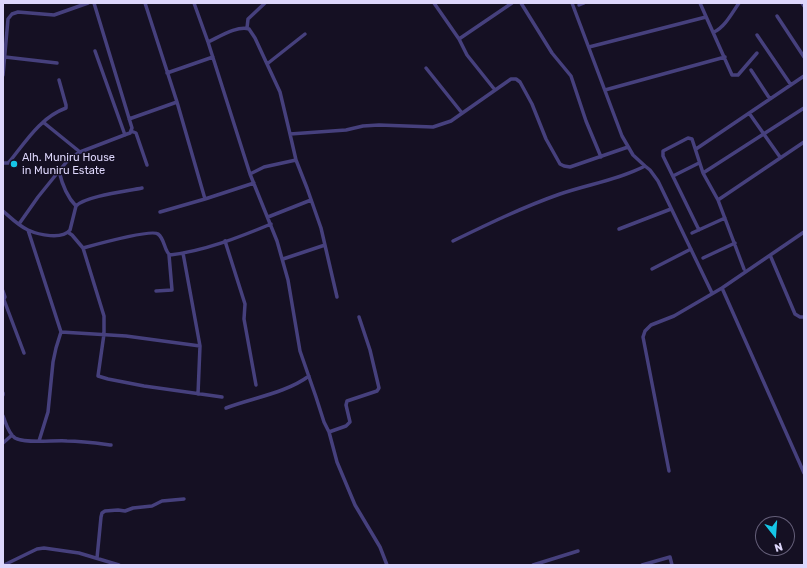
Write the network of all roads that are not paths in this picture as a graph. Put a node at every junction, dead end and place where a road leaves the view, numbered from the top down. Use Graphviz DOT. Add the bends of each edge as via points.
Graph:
graph roads {
  1 [pos="88,3"];
  2 [pos="94,3"];
  3 [pos="145,3"];
  4 [pos="194,3"];
  5 [pos="265,3"];
  6 [pos="434,3"];
  7 [pos="512,3"];
  8 [pos="521,3"];
  9 [pos="572,3"];
  10 [pos="584,3"];
  11 [pos="700,3"];
  12 [pos="739,3"];
  13 [pos="802,3"];
  14 [pos="579,5"];
  15 [pos="804,6"];
  16 [pos="777,16"];
  17 [pos="706,17"];
  18 [pos="247,28"];
  19 [pos="714,32"];
  20 [pos="305,34"];
  21 [pos="757,34"];
  22 [pos="459,40"];
  23 [pos="208,42"];
  24 [pos="589,47"];
  25 [pos="95,51"];
  26 [pos="757,53"];
  27 [pos="5,57"];
  28 [pos="724,57"];
  29 [pos="804,57"];
  30 [pos="213,58"];
  31 [pos="57,63"];
  32 [pos="267,64"];
  33 [pos="426,68"];
  34 [pos="751,70"];
  35 [pos="167,73"];
  36 [pos="3,75"];
  37 [pos="804,76"];
  38 [pos="59,80"];
  39 [pos="791,85"];
  40 [pos="495,90"];
  41 [pos="605,90"];
  42 [pos="770,99"];
  43 [pos="176,102"];
  44 [pos="804,108"];
  45 [pos="462,113"];
  46 [pos="749,113"];
  47 [pos="129,119"];
  48 [pos="43,122"];
  49 [pos="131,130"];
  50 [pos="290,134"];
  51 [pos="763,134"];
  52 [pos="125,135"];
  53 [pos="804,142"];
  54 [pos="628,147"];
  55 [pos="696,149"];
  56 [pos="80,152"];
  57 [pos="601,157"];
  58 [pos="780,158"];
  59 [pos="296,160"];
  60 [pos="3,163"];
  61 [pos="699,163"];
  62 [pos="147,165"];
  63 [pos="645,166"];
  64 [pos="59,170"];
  65 [pos="703,173"];
  66 [pos="250,174"];
  67 [pos="673,176"];
  68 [pos="254,184"];
  69 [pos="142,188"];
  70 [pos="205,199"];
  71 [pos="311,200"];
  72 [pos="718,200"];
  73 [pos="76,206"];
  74 [pos="671,208"];
  75 [pos="3,212"];
  76 [pos="160,212"];
  77 [pos="268,217"];
  78 [pos="725,218"];
  79 [pos="19,224"];
  80 [pos="271,224"];
  81 [pos="619,229"];
  82 [pos="28,230"];
  83 [pos="700,230"];
  84 [pos="804,232"];
  85 [pos="69,233"];
  86 [pos="692,233"];
  87 [pos="225,241"];
  88 [pos="453,241"];
  89 [pos="735,243"];
  90 [pos="325,245"];
  91 [pos="82,248"];
  92 [pos="690,249"];
  93 [pos="183,253"];
  94 [pos="169,255"];
  95 [pos="770,256"];
  96 [pos="703,258"];
  97 [pos="283,259"];
  98 [pos="652,269"];
  99 [pos="744,269"];
  100 [pos="722,288"];
  101 [pos="156,290"];
  102 [pos="3,291"];
  103 [pos="712,293"];
  104 [pos="338,297"];
  105 [pos="3,300"];
  106 [pos="359,317"];
  107 [pos="804,317"];
  108 [pos="61,332"];
  109 [pos="104,334"];
  110 [pos="200,346"];
  111 [pos="24,353"];
  112 [pos="309,376"];
  113 [pos="256,385"];
  114 [pos="198,394"];
  115 [pos="222,397"];
  116 [pos="226,408"];
  117 [pos="3,416"];
  118 [pos="329,432"];
  119 [pos="12,435"];
  120 [pos="39,441"];
  121 [pos="3,443"];
  122 [pos="110,444"];
  123 [pos="669,471"];
  124 [pos="804,473"];
  125 [pos="184,499"];
  126 [pos="578,551"];
  127 [pos="97,558"];
  128 [pos="4,565"];
  129 [pos="119,565"];
  130 [pos="387,565"];
  131 [pos="533,565"];
  132 [pos="642,565"];
  133 [pos="672,565"];
  1 -- 27 [label="street" via="54,15 18,12 12,14 8,19"];
  2 -- 47 [label="street"];
  3 -- 35 [label="street"];
  4 -- 23 [label="street"];
  5 -- 18 [label="street" via="248,19"];
  6 -- 22 [label="street"];
  7 -- 22 [label="street"];
  8 -- 57 [label="street" via="552,54 571,76"];
  9 -- 24 [label="street"];
  10 -- 14 [label="street"];
  11 -- 17 [label="street"];
  12 -- 19 [label="street" via="724,25"];
  13 -- 15 [label="street"];
  16 -- 29 [label="street"];
  17 -- 19 [label="street"];
  17 -- 24 [label="street"];
  18 -- 23 [label="street" via="237,29"];
  18 -- 32 [label="street" via="255,38"];
  19 -- 28 [label="street"];
  20 -- 32 [label="street"];
  21 -- 39 [label="street"];
  22 -- 40 [label="street" via="467,55"];
  23 -- 30 [label="street"];
  24 -- 41 [label="street"];
  25 -- 52 [label="street"];
  26 -- 28 [label="street" via="735,76 730,73"];
  27 -- 31 [label="street"];
  27 -- 36 [label="street"];
  28 -- 41 [label="street"];
  30 -- 35 [label="street"];
  30 -- 66 [label="street"];
  32 -- 50 [label="street" via="280,92"];
  33 -- 45 [label="street"];
  34 -- 42 [label="street"];
  35 -- 43 [label="street"];
  37 -- 39 [label="street"];
  38 -- 48 [label="street" via="66,108"];
  39 -- 42 [label="street"];
  40 -- 45 [label="street"];
  40 -- 57 [label="street" via="511,79 520,82 560,164 570,167"];
  41 -- 54 [label="street"];
  42 -- 46 [label="street"];
  43 -- 47 [label="street"];
  43 -- 70 [label="street"];
  44 -- 51 [label="street"];
  45 -- 50 [label="street" via="451,121 433,127 379,125"];
  46 -- 51 [label="street"];
  46 -- 55 [label="street"];
  47 -- 49 [label="street"];
  48 -- 56 [label="street"];
  48 -- 60 [label="street" via="9,162"];
  49 -- 52 [label="street"];
  49 -- 62 [label="street" via="136,133"];
  50 -- 59 [label="street"];
  51 -- 58 [label="street"];
  51 -- 65 [label="street"];
  52 -- 56 [label="street"];
  53 -- 58 [label="street"];
  54 -- 57 [label="street"];
  54 -- 63 [label="street"];
  55 -- 61 [label="street"];
  55 -- 67 [label="street" via="690,138 663,151"];
  56 -- 64 [label="street"];
  58 -- 72 [label="street"];
  59 -- 66 [label="street" via="264,167"];
  59 -- 71 [label="street"];
  61 -- 65 [label="street"];
  61 -- 67 [label="street"];
  63 -- 74 [label="street" via="654,175"];
  63 -- 88 [label="street" via="622,177 549,198"];
  64 -- 73 [label="street" via="66,193"];
  64 -- 79 [label="street"];
  65 -- 72 [label="street"];
  66 -- 68 [label="street"];
  67 -- 83 [label="street"];
  68 -- 70 [label="street"];
  68 -- 77 [label="street"];
  69 -- 73 [label="street" via="86,200"];
  70 -- 76 [label="street"];
  71 -- 77 [label="street"];
  71 -- 90 [label="street"];
  72 -- 78 [label="street"];
  73 -- 85 [label="street"];
  74 -- 81 [label="street"];
  74 -- 92 [label="street"];
  75 -- 79 [label="street"];
  77 -- 80 [label="street"];
  78 -- 83 [label="street"];
  78 -- 89 [label="street"];
  79 -- 82 [label="street"];
  80 -- 87 [label="street"];
  80 -- 97 [label="street"];
  82 -- 85 [label="street" via="48,236"];
  82 -- 108 [label="street"];
  83 -- 86 [label="street"];
  84 -- 95 [label="street"];
  85 -- 91 [label="street"];
  87 -- 93 [label="street"];
  87 -- 113 [label="street" via="245,304 244,318"];
  89 -- 96 [label="street"];
  89 -- 99 [label="street"];
  90 -- 97 [label="street"];
  90 -- 104 [label="street"];
  91 -- 94 [label="street" via="156,233"];
  91 -- 109 [label="street" via="104,316"];
  92 -- 98 [label="street"];
  92 -- 103 [label="street"];
  93 -- 94 [label="street"];
  93 -- 110 [label="street"];
  94 -- 101 [label="street" via="172,290"];
  95 -- 100 [label="street"];
  95 -- 107 [label="street" via="795,314"];
  97 -- 112 [label="street" via="295,332"];
  100 -- 103 [label="street"];
  100 -- 124 [label="street"];
  102 -- 105 [label="street"];
  103 -- 123 [label="street" via="674,316 651,325 643,337"];
  105 -- 111 [label="street"];
  106 -- 118 [label="street" via="379,388 347,401 350,422"];
  108 -- 109 [label="street"];
  108 -- 120 [label="street" via="53,362 48,412"];
  109 -- 110 [label="street"];
  109 -- 114 [label="street" via="98,376"];
  110 -- 114 [label="street"];
  112 -- 116 [label="street" via="301,382 265,396"];
  112 -- 118 [label="street"];
  114 -- 115 [label="street"];
  117 -- 119 [label="street"];
  118 -- 130 [label="street" via="337,462 354,502 380,546"];
  119 -- 120 [label="street" via="21,440"];
  119 -- 121 [label="street"];
  120 -- 122 [label="street"];
  125 -- 127 [label="street" via="102,513"];
  126 -- 131 [label="street"];
  127 -- 128 [label="street" via="40,548"];
  127 -- 129 [label="street"];
  132 -- 133 [label="street" via="670,557"];
}
